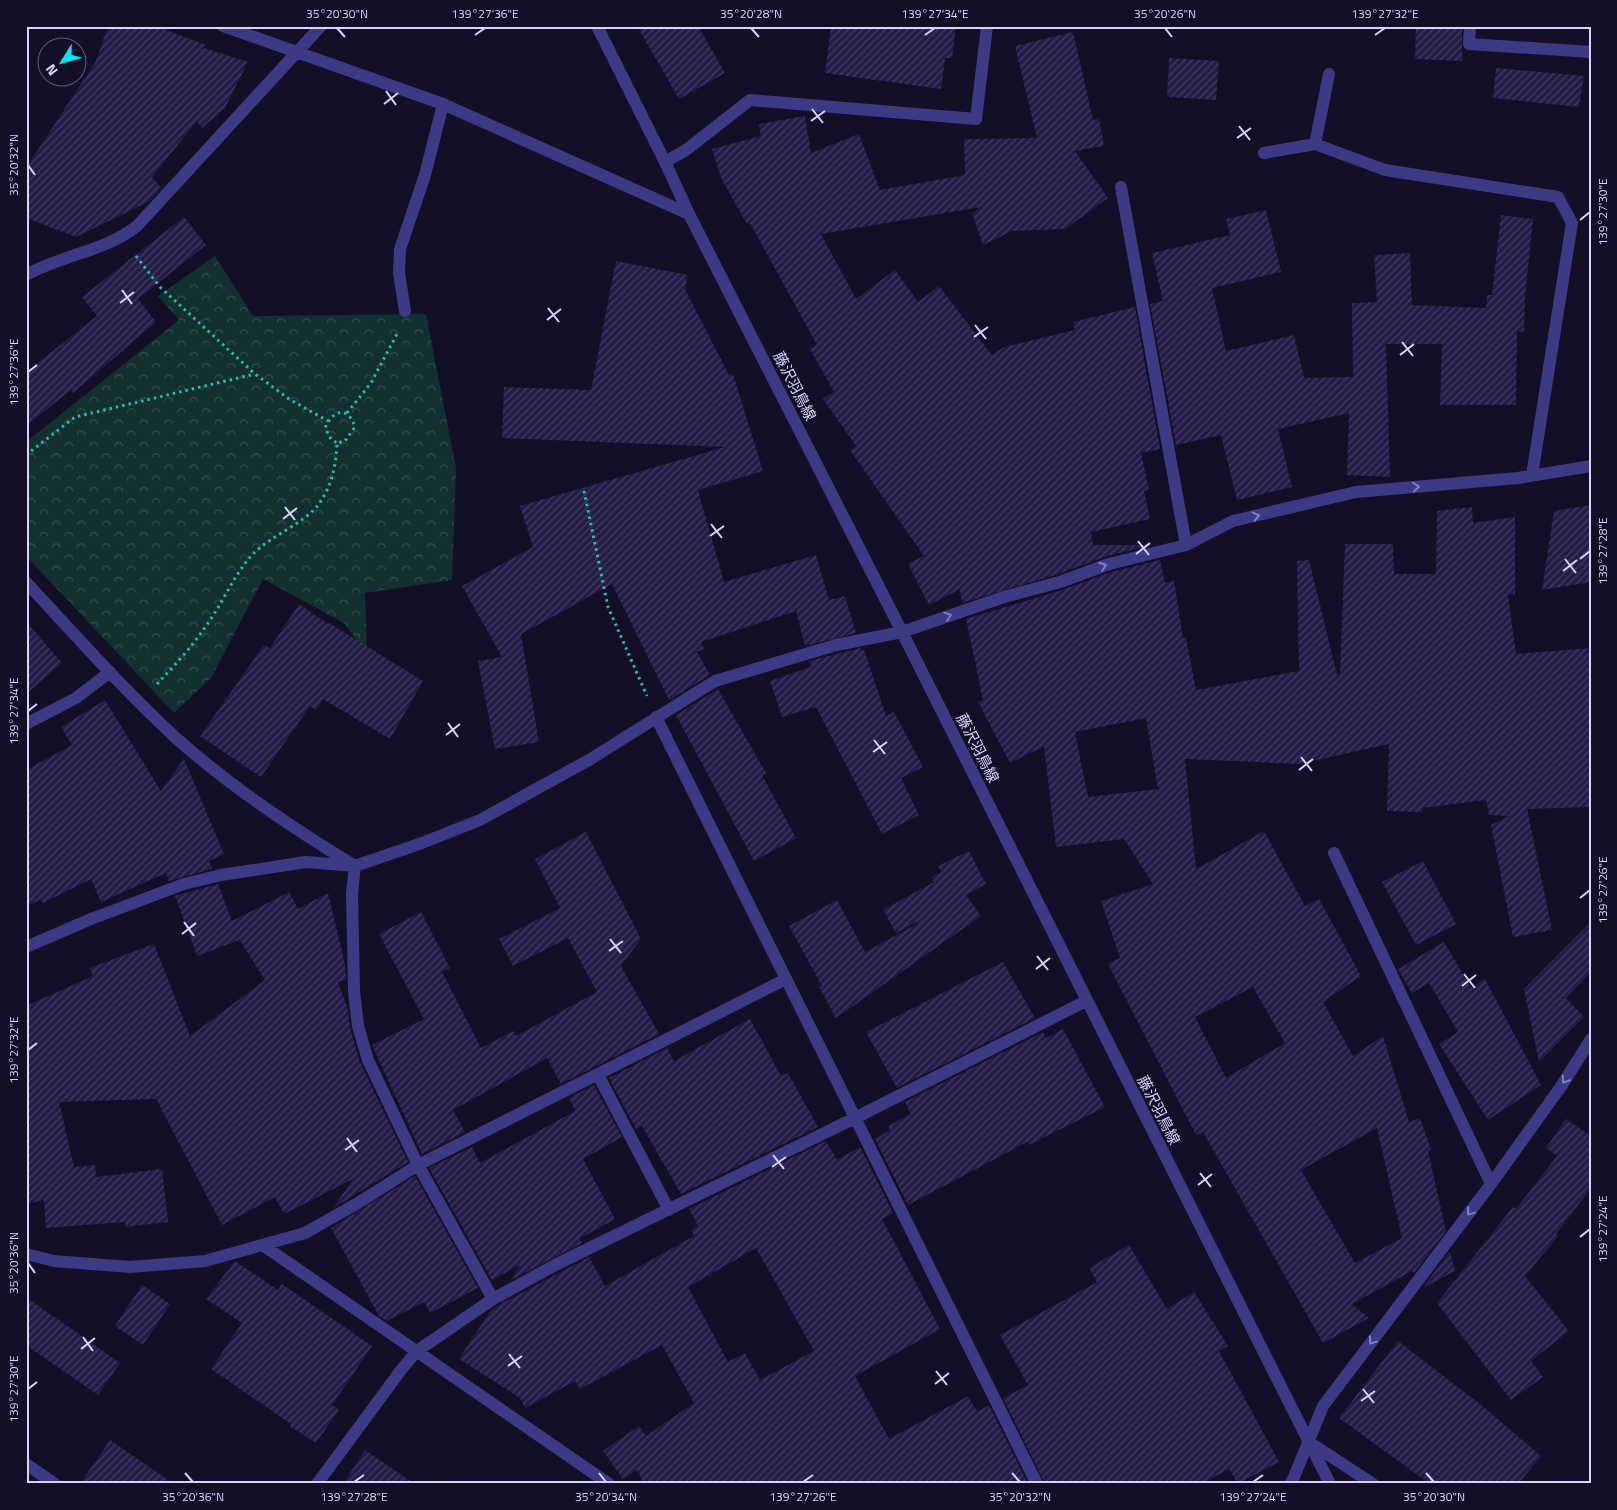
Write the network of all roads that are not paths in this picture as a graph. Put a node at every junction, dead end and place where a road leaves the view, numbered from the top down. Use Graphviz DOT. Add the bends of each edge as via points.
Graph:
graph roads {
  1 [pos="223,26"];
  2 [pos="321,26"];
  3 [pos="597,26"];
  4 [pos="987,26"];
  5 [pos="1470,26"];
  6 [pos="1591,52"];
  7 [pos="295,53"];
  8 [pos="1329,74"];
  9 [pos="443,104"];
  10 [pos="1315,144"];
  11 [pos="1264,153"];
  12 [pos="665,162"];
  13 [pos="1121,187"];
  14 [pos="689,214"];
  15 [pos="26,276"];
  16 [pos="405,311"];
  17 [pos="1591,466"];
  18 [pos="1532,476"];
  19 [pos="1186,545"];
  20 [pos="26,582"];
  21 [pos="902,632"];
  22 [pos="110,672"];
  23 [pos="656,717"];
  24 [pos="26,724"];
  25 [pos="1334,853"];
  26 [pos="355,866"];
  27 [pos="26,947"];
  28 [pos="786,979"];
  29 [pos="1086,1001"];
  30 [pos="1591,1039"];
  31 [pos="598,1075"];
  32 [pos="855,1118"];
  33 [pos="418,1165"];
  34 [pos="1491,1184"];
  35 [pos="669,1210"];
  36 [pos="264,1246"];
  37 [pos="26,1254"];
  38 [pos="493,1299"];
  39 [pos="417,1351"];
  40 [pos="1309,1442"];
  41 [pos="26,1464"];
  42 [pos="55,1484"];
  43 [pos="316,1484"];
  44 [pos="609,1484"];
  45 [pos="1037,1484"];
  46 [pos="1290,1484"];
  47 [pos="1330,1484"];
  48 [pos="1373,1484"];
  1 -- 7 [label="street"];
  2 -- 7 [label="street"];
  3 -- 12 [label="street, 藤沢羽鳥線"];
  4 -- 12 [label="street" via="976,119 750,100 686,150"];
  5 -- 6 [label="street" via="1468,44"];
  7 -- 9 [label="street"];
  7 -- 15 [label="street" via="152,212 122,238 41,267"];
  8 -- 10 [label="street"];
  9 -- 14 [label="street"];
  9 -- 16 [label="street" via="425,175 400,249 399,273"];
  10 -- 11 [label="street"];
  10 -- 18 [label="street" via="1385,170 1558,197 1572,223"];
  12 -- 14 [label="street, 藤沢羽鳥線"];
  13 -- 19 [label="street"];
  14 -- 21 [label="street, 藤沢羽鳥線"];
  17 -- 18 [label="street"];
  19 -- 18 [label="street, one-way" via="1233,521 1356,492"];
  21 -- 19 [label="street, one-way" via="1109,564"];
  20 -- 22 [label="street"];
  21 -- 23 [label="street" via="836,645 715,681"];
  21 -- 29 [label="street, 藤沢羽鳥線"];
  22 -- 24 [label="street" via="76,698"];
  22 -- 26 [label="street" via="178,739 297,830"];
  23 -- 26 [label="street" via="589,760 480,820"];
  23 -- 28 [label="street"];
  25 -- 34 [label="street"];
  26 -- 27 [label="street" via="306,862 184,884"];
  26 -- 33 [label="street" via="352,903 358,1026 368,1060"];
  28 -- 31 [label="street"];
  28 -- 32 [label="street"];
  29 -- 32 [label="street"];
  29 -- 40 [label="street, 藤沢羽鳥線"];
  30 -- 34 [label="street, one-way"];
  31 -- 33 [label="street"];
  31 -- 35 [label="street"];
  32 -- 35 [label="street"];
  32 -- 45 [label="street"];
  33 -- 36 [label="street" via="305,1233"];
  33 -- 38 [label="street"];
  34 -- 40 [label="street, one-way" via="1323,1406"];
  35 -- 38 [label="street"];
  36 -- 37 [label="street" via="205,1261 130,1267 54,1261"];
  36 -- 39 [label="street"];
  38 -- 39 [label="street"];
  39 -- 43 [label="street"];
  39 -- 44 [label="street"];
  40 -- 46 [label="street"];
  40 -- 47 [label="street, 藤沢羽鳥線"];
  40 -- 48 [label="street"];
  41 -- 42 [label="street"];
}
